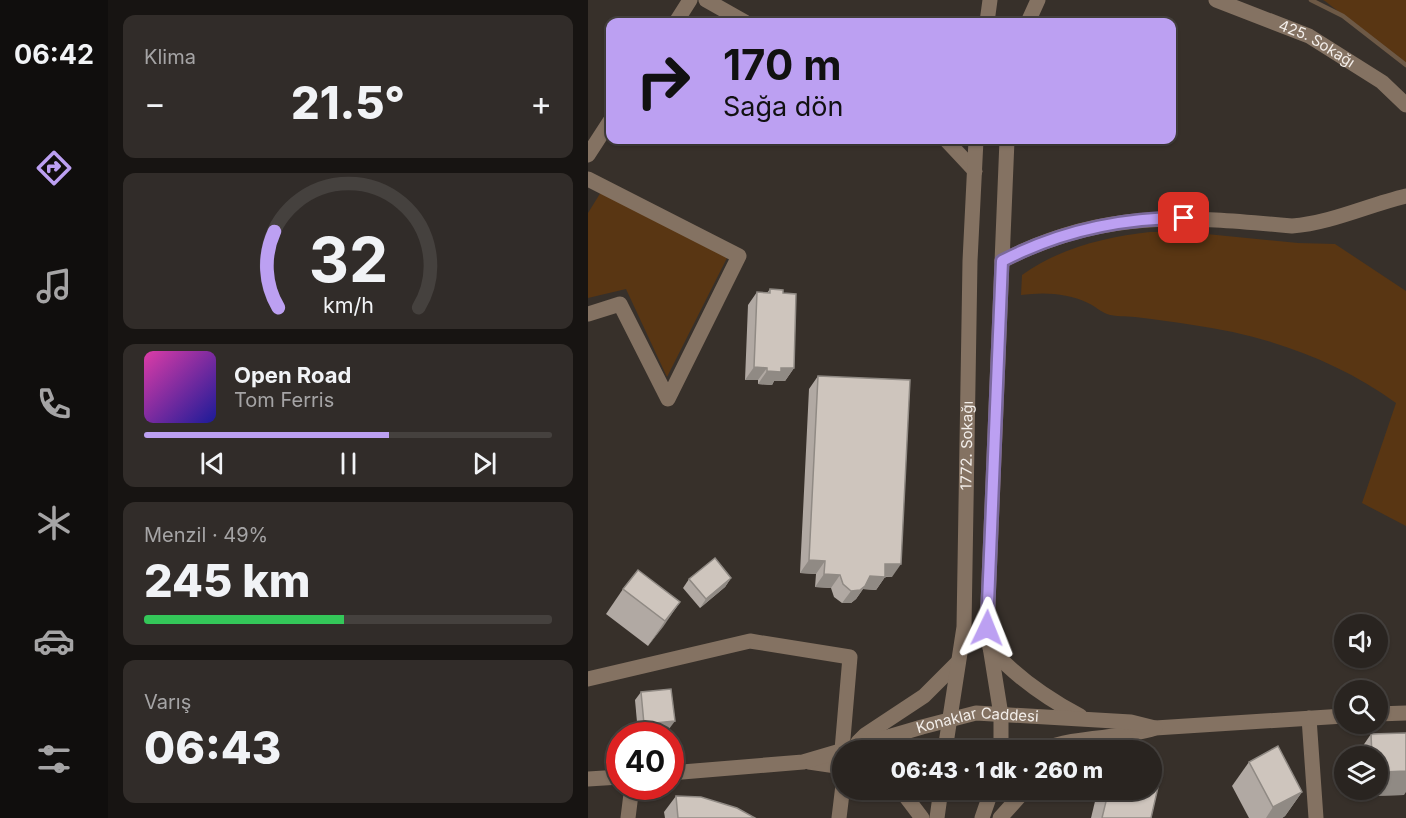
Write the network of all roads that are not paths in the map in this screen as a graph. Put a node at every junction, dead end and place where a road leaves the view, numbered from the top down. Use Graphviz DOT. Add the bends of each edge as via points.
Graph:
graph roads {
  1 [pos="690,0"];
  2 [pos="706,0"];
  3 [pos="990,0"];
  4 [pos="1038,0"];
  5 [pos="1216,0"];
  6 [pos="679,18"];
  7 [pos="738,18"];
  8 [pos="988,18"];
  9 [pos="1030,18"];
  10 [pos="1406,105"];
  11 [pos="606,127"];
  12 [pos="950,144"];
  13 [pos="976,144"];
  14 [pos="1007,144"];
  15 [pos="588,155"];
  16 [pos="975,171"];
  17 [pos="588,179"];
  18 [pos="1406,196"];
  19 [pos="1002,261"];
  20 [pos="588,314"];
  21 [pos="990,648"];
  22 [pos="958,662"];
  23 [pos="589,675"];
  24 [pos="1406,713"];
  25 [pos="1388,714"];
  26 [pos="1001,715"];
  27 [pos="1334,717"];
  28 [pos="1309,718"];
  29 [pos="1086,719"];
  30 [pos="949,720"];
  31 [pos="1155,728"];
  32 [pos="849,740"];
  33 [pos="859,740"];
  34 [pos="878,740"];
  35 [pos="946,740"];
  36 [pos="1000,740"];
  37 [pos="1103,740"];
  38 [pos="832,753"];
  39 [pos="803,762"];
  40 [pos="832,765"];
  41 [pos="684,772"];
  42 [pos="606,778"];
  43 [pos="588,779"];
  44 [pos="630,800"];
  45 [pos="841,800"];
  46 [pos="908,800"];
  47 [pos="939,800"];
  48 [pos="988,800"];
  49 [pos="1016,800"];
  50 [pos="628,818"];
  51 [pos="839,818"];
  52 [pos="922,818"];
  53 [pos="937,818"];
  54 [pos="982,818"];
  55 [pos="999,818"];
  56 [pos="1316,818"];
  1 -- 6 [label="street"];
  2 -- 7 [label="street"];
  3 -- 8 [label="street"];
  4 -- 9 [label="street"];
  5 -- 10 [label="street, 425. Sokağı" via="1309,36 1382,82"];
  11 -- 15 [label="street"];
  12 -- 16 [label="street"];
  13 -- 16 [label="street, 1772. Sokağı"];
  14 -- 19 [label="street, 1772. Sokağı"];
  16 -- 22 [label="street, 1772. Sokağı" via="964,627"];
  17 -- 20 [label="street" via="739,256 668,399 620,304"];
  18 -- 19 [label="street" via="1304,225 1196,218 1119,222 1067,234"];
  19 -- 21 [label="street, 1772. Sokağı" via="987,628"];
  21 -- 26 [label="street, 1772. Sokağı"];
  21 -- 29 [label="street" via="1029,686"];
  22 -- 30 [label="street, 1772. Sokağı"];
  22 -- 33 [label="street" via="924,696"];
  23 -- 32 [label="street" via="750,641 850,657"];
  24 -- 25 [label="street"];
  26 -- 29 [label="street, Konaklar Caddesi"];
  26 -- 30 [label="street, Konaklar Caddesi" via="976,713"];
  26 -- 36 [label="street, 1772. Sokağı"];
  27 -- 28 [label="street, Konaklar Caddesi"];
  28 -- 31 [label="street, Konaklar Caddesi"];
  28 -- 56 [label="street"];
  29 -- 31 [label="street, Konaklar Caddesi"];
  30 -- 34 [label="street, Konaklar Caddesi"];
  30 -- 35 [label="street, 1772. Sokağı"];
  31 -- 37 [label="street, Konaklar Caddesi"];
  38 -- 39 [label="street, Konaklar Caddesi"];
  39 -- 40 [label="street, Konaklar Caddesi"];
  39 -- 41 [label="street, Konaklar Caddesi"];
  42 -- 43 [label="street"];
  44 -- 50 [label="street"];
  45 -- 51 [label="street"];
  46 -- 52 [label="street"];
  47 -- 53 [label="street"];
  48 -- 54 [label="street"];
  49 -- 55 [label="street"];
}
